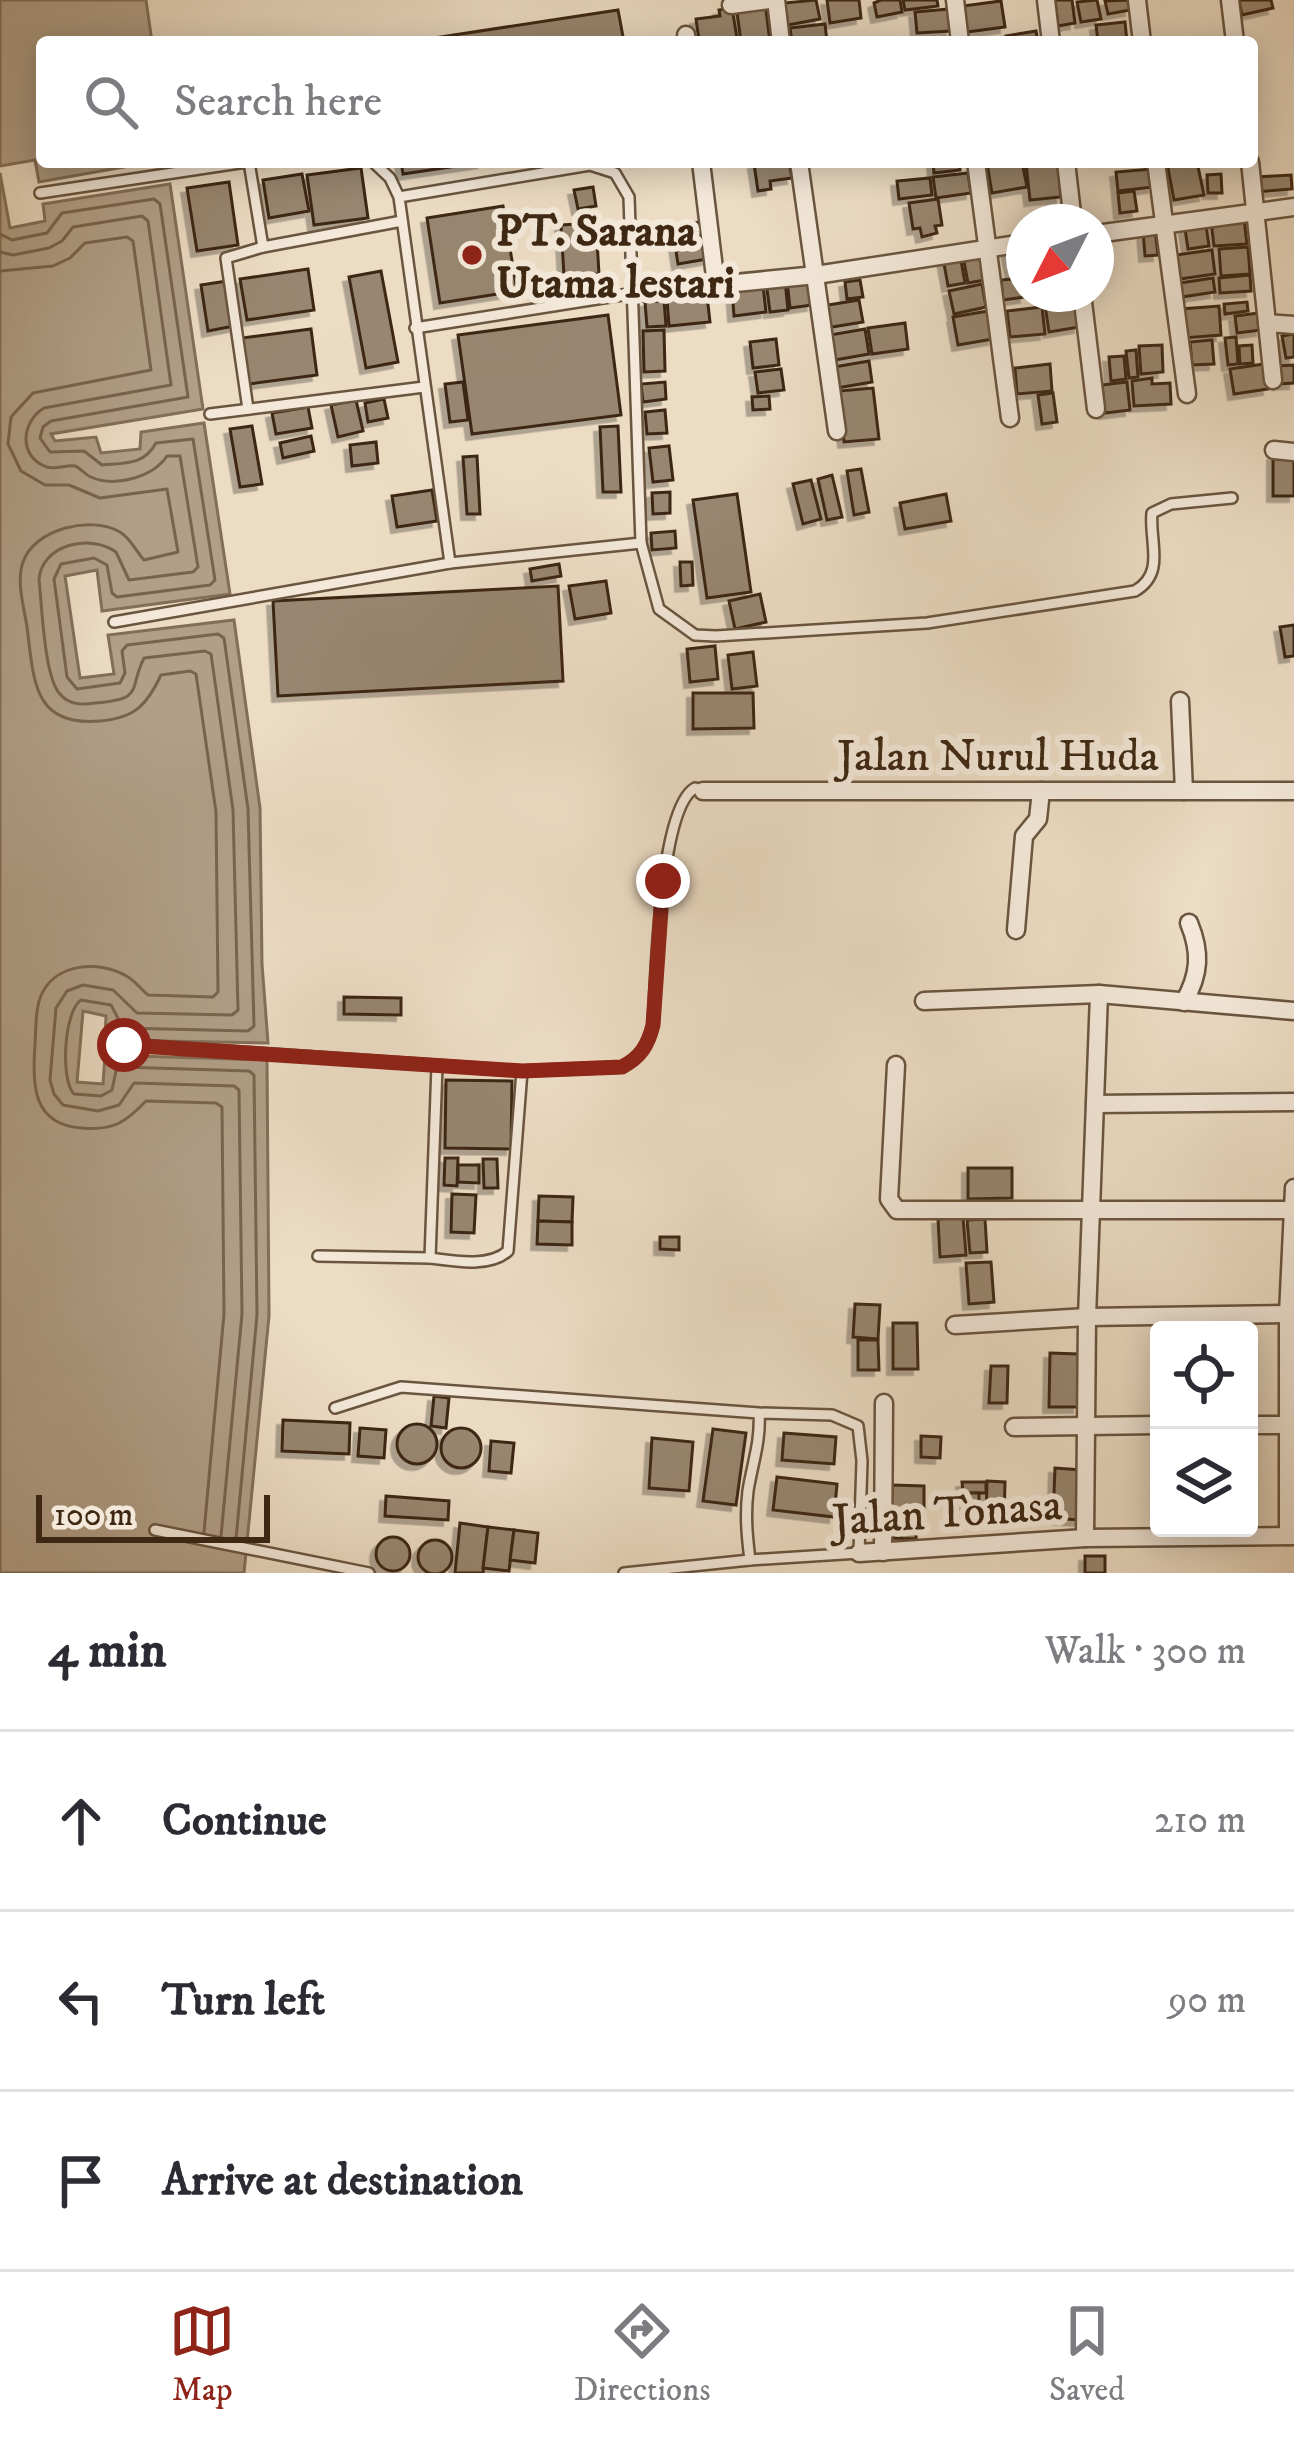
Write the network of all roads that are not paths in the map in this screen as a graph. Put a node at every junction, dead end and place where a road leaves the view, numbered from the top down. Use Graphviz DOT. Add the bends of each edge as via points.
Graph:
graph roads {
  1 [pos="772,0"];
  2 [pos="955,0"];
  3 [pos="1046,0"];
  4 [pos="1137,0"];
  5 [pos="1230,0"];
  6 [pos="731,5"];
  7 [pos="780,36"];
  8 [pos="959,36"];
  9 [pos="1050,36"];
  10 [pos="1141,36"];
  11 [pos="1234,36"];
  12 [pos="208,168"];
  13 [pos="248,168"];
  14 [pos="379,168"];
  15 [pos="572,168"];
  16 [pos="606,168"];
  17 [pos="702,168"];
  18 [pos="800,168"];
  19 [pos="977,168"];
  20 [pos="1067,168"];
  21 [pos="1157,168"];
  22 [pos="1251,168"];
  23 [pos="40,194"];
  24 [pos="399,197"];
  25 [pos="1071,204"];
  26 [pos="1294,207"];
  27 [pos="1256,210"];
  28 [pos="402,221"];
  29 [pos="1163,223"];
  30 [pos="1114,231"];
  31 [pos="1006,245"];
  32 [pos="262,247"];
  33 [pos="988,247"];
  34 [pos="816,275"];
  35 [pos="716,285"];
  36 [pos="635,293"];
  37 [pos="1084,312"];
  38 [pos="1267,323"];
  39 [pos="1294,325"];
  40 [pos="415,328"];
  41 [pos="1273,380"];
  42 [pos="424,386"];
  43 [pos="1187,394"];
  44 [pos="248,409"];
  45 [pos="1096,410"];
  46 [pos="210,414"];
  47 [pos="1010,418"];
  48 [pos="837,430"];
  49 [pos="1274,450"];
  50 [pos="1294,452"];
  51 [pos="1232,498"];
  52 [pos="641,543"];
  53 [pos="451,563"];
  54 [pos="113,622"];
  55 [pos="1180,700"];
  56 [pos="703,791"];
  57 [pos="1041,791"];
  58 [pos="1184,791"];
  59 [pos="1294,791"];
  60 [pos="1189,923"];
  61 [pos="1016,930"];
  62 [pos="1099,994"];
  63 [pos="924,1001"];
  64 [pos="1184,1002"];
  65 [pos="1294,1011"];
  66 [pos="124,1045"];
  67 [pos="437,1066"];
  68 [pos="896,1066"];
  69 [pos="522,1071"];
  70 [pos="1294,1102"];
  71 [pos="1094,1104"];
  72 [pos="1294,1188"];
  73 [pos="1093,1209"];
  74 [pos="1294,1210"];
  75 [pos="1293,1253"];
  76 [pos="317,1256"];
  77 [pos="430,1258"];
  78 [pos="1288,1314"];
  79 [pos="1087,1317"];
  80 [pos="955,1325"];
  81 [pos="1292,1383"];
  82 [pos="884,1403"];
  83 [pos="335,1408"];
  84 [pos="759,1413"];
  85 [pos="1290,1424"];
  86 [pos="1150,1425"];
  87 [pos="1258,1425"];
  88 [pos="1014,1426"];
  89 [pos="1086,1426"];
  90 [pos="155,1530"];
  91 [pos="1291,1536"];
  92 [pos="1084,1538"];
  93 [pos="884,1552"];
  94 [pos="859,1553"];
  95 [pos="750,1560"];
  96 [pos="369,1573"];
  97 [pos="624,1573"];
  1 -- 6 [label="street"];
  1 -- 7 [label="street"];
  2 -- 8 [label="street"];
  3 -- 9 [label="street"];
  4 -- 10 [label="street"];
  5 -- 11 [label="street"];
  12 -- 23 [label="lane"];
  13 -- 32 [label="lane"];
  14 -- 24 [label="lane"];
  15 -- 24 [label="lane"];
  16 -- 36 [label="lane" via="629,197"];
  17 -- 35 [label="street"];
  18 -- 34 [label="street"];
  19 -- 33 [label="street"];
  20 -- 25 [label="street"];
  21 -- 29 [label="street"];
  22 -- 27 [label="street"];
  24 -- 28 [label="lane"];
  26 -- 27 [label="street"];
  27 -- 29 [label="street"];
  27 -- 38 [label="street"];
  28 -- 32 [label="lane"];
  28 -- 40 [label="lane"];
  29 -- 30 [label="street"];
  29 -- 43 [label="street"];
  31 -- 33 [label="street"];
  32 -- 44 [label="lane" via="226,258"];
  33 -- 34 [label="street"];
  33 -- 47 [label="street"];
  34 -- 35 [label="street"];
  34 -- 48 [label="street"];
  35 -- 36 [label="street"];
  36 -- 40 [label="lane"];
  36 -- 52 [label="lane"];
  37 -- 45 [label="street"];
  38 -- 39 [label="street"];
  38 -- 41 [label="street"];
  40 -- 42 [label="lane"];
  42 -- 44 [label="lane"];
  42 -- 53 [label="lane"];
  44 -- 46 [label="lane"];
  49 -- 50 [label="street"];
  51 -- 52 [label="lane" via="1152,513 1155,566 1135,591 927,623 695,634 659,609"];
  52 -- 53 [label="lane"];
  53 -- 54 [label="lane"];
  55 -- 58 [label="street"];
  56 -- 57 [label="street, Jalan Nurul Huda"];
  56 -- 69 [label="lane" via="684,794 671,834 649,1043 622,1067"];
  57 -- 58 [label="street, Jalan Nurul Huda"];
  57 -- 61 [label="street" via="1038,819 1024,836"];
  58 -- 59 [label="street, Jalan Nurul Huda"];
  60 -- 64 [label="street" via="1197,972"];
  62 -- 63 [label="street"];
  62 -- 64 [label="street"];
  62 -- 71 [label="street"];
  64 -- 65 [label="street"];
  66 -- 67 [label="lane"];
  67 -- 69 [label="lane"];
  67 -- 77 [label="lane"];
  68 -- 73 [label="street" via="889,1198 897,1210"];
  69 -- 77 [label="lane" via="508,1251 480,1261"];
  70 -- 71 [label="street"];
  71 -- 73 [label="street"];
  72 -- 74 [label="street"];
  73 -- 74 [label="street"];
  73 -- 79 [label="street"];
  74 -- 75 [label="street"];
  75 -- 78 [label="street"];
  76 -- 77 [label="lane"];
  78 -- 79 [label="street"];
  78 -- 81 [label="street"];
  79 -- 80 [label="street"];
  79 -- 89 [label="street"];
  81 -- 85 [label="street"];
  82 -- 93 [label="street"];
  83 -- 84 [label="lane" via="401,1387"];
  84 -- 94 [label="lane" via="832,1414 858,1426"];
  84 -- 95 [label="lane" via="748,1488"];
  85 -- 87 [label="street"];
  85 -- 91 [label="street"];
  86 -- 89 [label="street"];
  88 -- 89 [label="street"];
  89 -- 92 [label="street"];
  90 -- 96 [label="lane"];
  91 -- 92 [label="street, Jalan Tonasa"];
  92 -- 93 [label="street, Jalan Tonasa"];
  93 -- 94 [label="street, Jalan Tonasa"];
  94 -- 95 [label="lane, Jalan Tonasa"];
  95 -- 97 [label="lane, Jalan Tonasa"];
}
